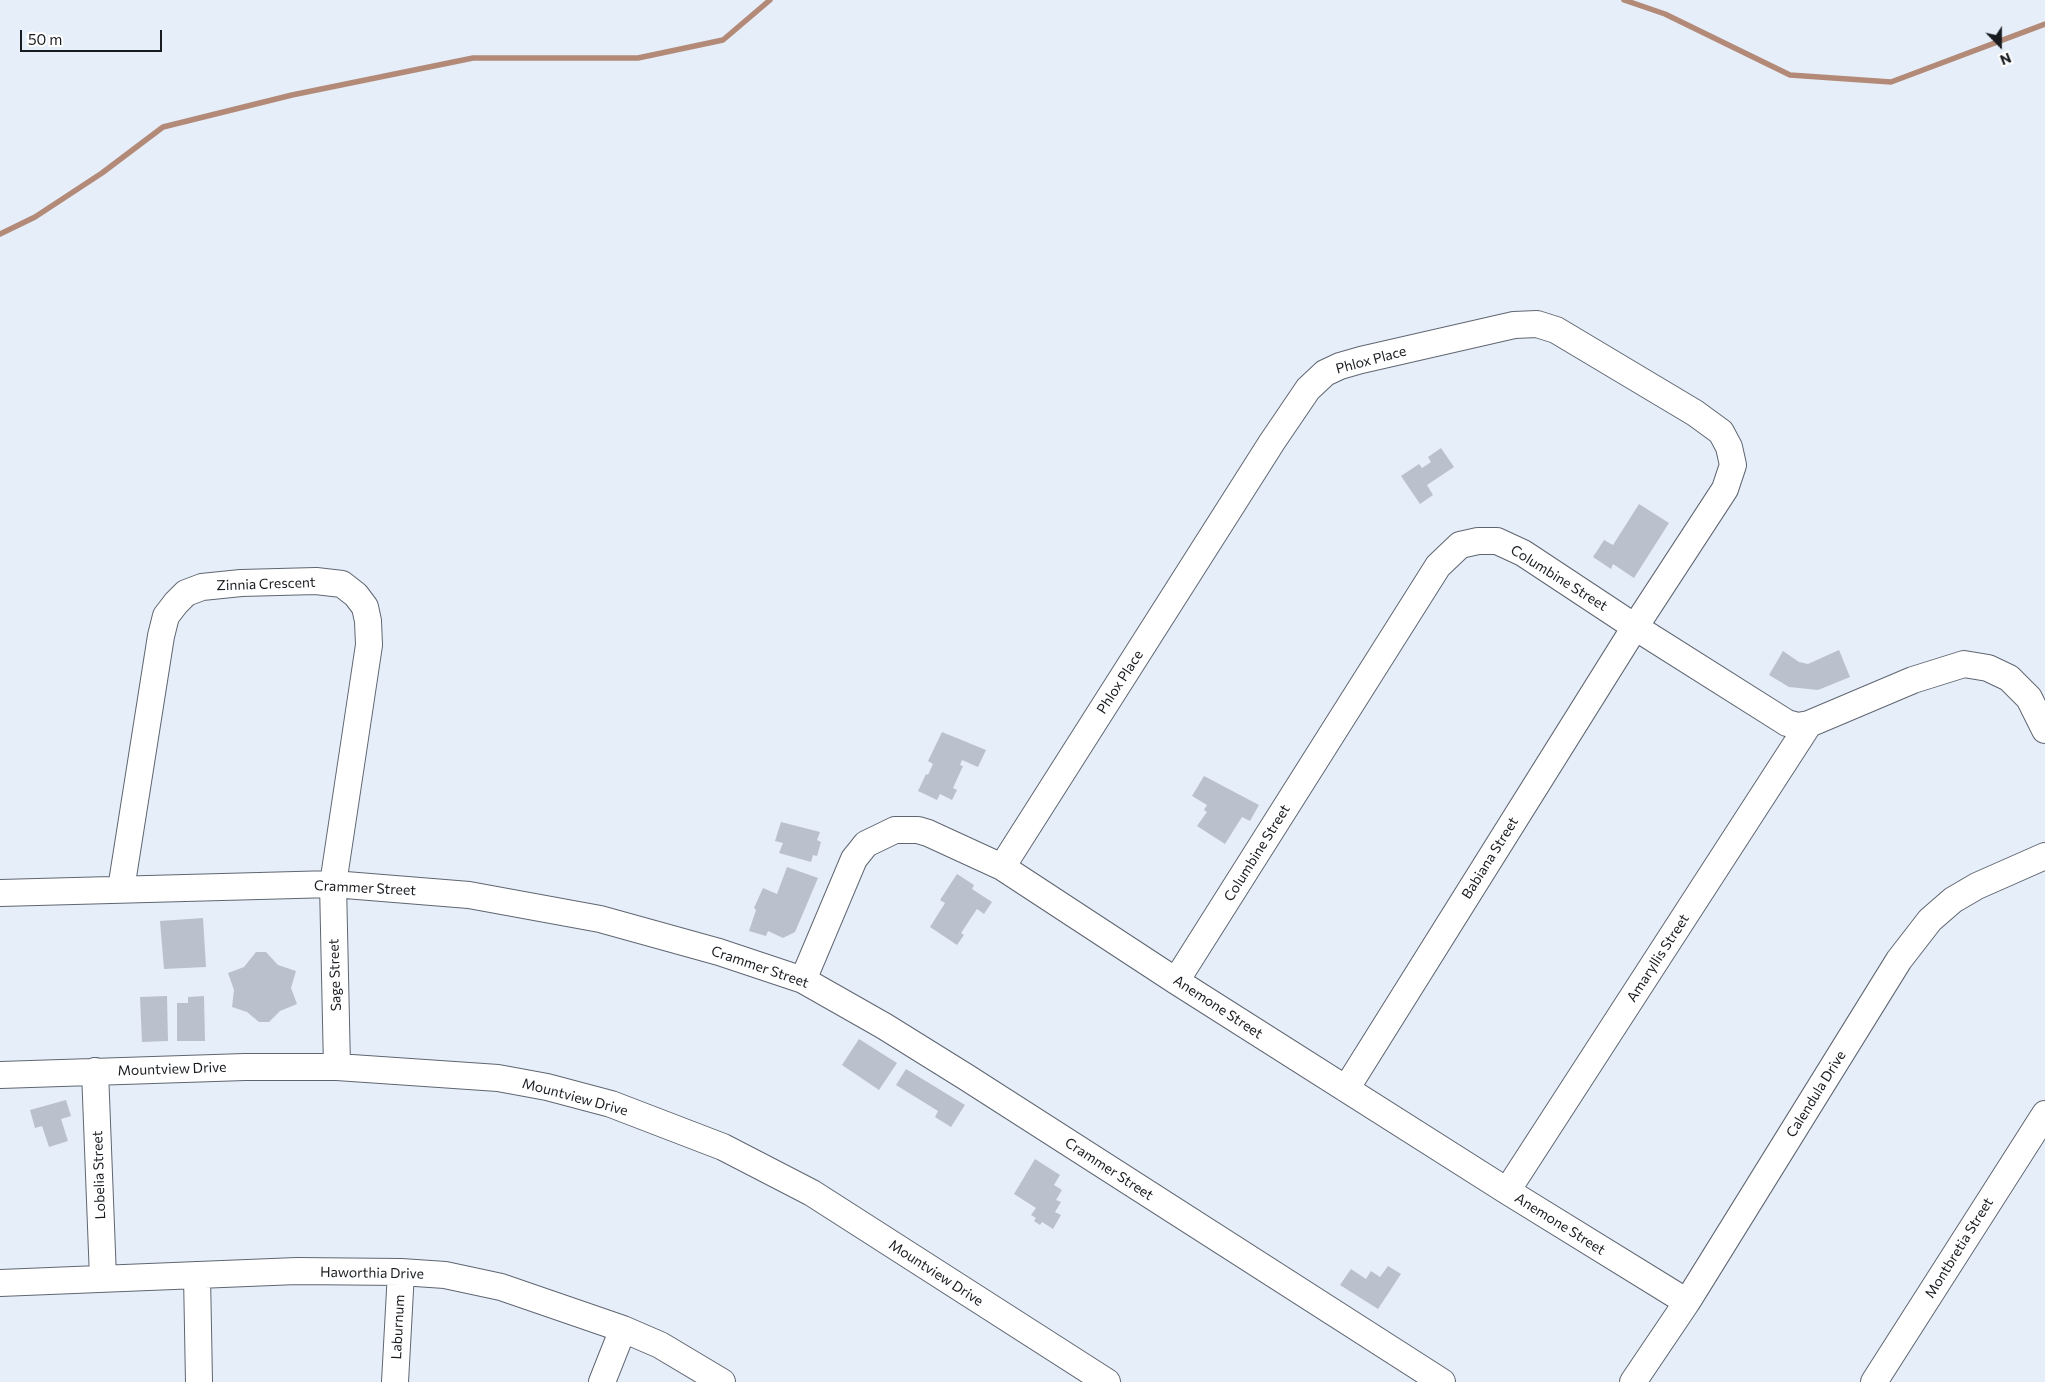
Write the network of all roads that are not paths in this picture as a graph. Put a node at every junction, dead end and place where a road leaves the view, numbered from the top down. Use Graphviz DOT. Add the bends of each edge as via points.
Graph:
graph roads {
  1 [pos="1635,627"];
  2 [pos="1809,724"];
  3 [pos="2045,730"];
  4 [pos="2045,856"];
  5 [pos="1002,867"];
  6 [pos="333,884"];
  7 [pos="121,889"];
  8 [pos="0,893"];
  9 [pos="803,980"];
  10 [pos="1176,981"];
  11 [pos="338,1067"];
  12 [pos="95,1072"];
  13 [pos="0,1075"];
  14 [pos="1346,1089"];
  15 [pos="2045,1114"];
  16 [pos="1507,1192"];
  17 [pos="401,1272"];
  18 [pos="197,1275"];
  19 [pos="103,1278"];
  20 [pos="0,1282"];
  21 [pos="1687,1302"];
  22 [pos="623,1329"];
  23 [pos="1410,1373"];
  24 [pos="199,1382"];
  25 [pos="395,1382"];
  26 [pos="602,1382"];
  27 [pos="722,1382"];
  28 [pos="1107,1382"];
  29 [pos="1442,1382"];
  30 [pos="1633,1382"];
  31 [pos="1874,1382"];
  1 -- 2 [label="street, Columbine Street" via="1774,716 1798,726"];
  1 -- 5 [label="street, Phlox Place" via="1725,489 1733,466 1729,447 1721,432 1556,330 1537,324 1514,325 1340,366 1325,373 1308,389"];
  1 -- 10 [label="street, Columbine Street" via="1523,553 1497,541 1460,545 1438,566"];
  1 -- 14 [label="street, Babiana Street"];
  2 -- 3 [label="street" via="1913,680 1964,664 1988,668 2009,678 2029,698"];
  2 -- 16 [label="street, Amaryllis Street"];
  4 -- 21 [label="street, Calendula Drive" via="1977,886 1953,900 1930,920 1899,960"];
  5 -- 9 [label="street, Anemone Street" via="918,830 895,830 866,844 854,859"];
  5 -- 10 [label="street, Anemone Street"];
  6 -- 7 [label="street, Crammer Street"];
  6 -- 7 [label="street, Zinnia Crescent" via="369,645 368,621 365,607 342,584 316,581 202,587 186,593 166,616"];
  6 -- 9 [label="street, Crammer Street" via="469,895 600,919 719,952"];
  6 -- 11 [label="street, Sage Street"];
  7 -- 8 [label="street, Crammer Street"];
  9 -- 23 [label="street, Crammer Street" via="958,1072"];
  10 -- 14 [label="street, Anemone Street"];
  11 -- 12 [label="street, Mountview Drive"];
  11 -- 28 [label="street, Mountview Drive" via="498,1078 547,1087 610,1104 723,1147 812,1193"];
  12 -- 13 [label="street, Mountview Drive"];
  12 -- 19 [label="street, Lobelia Street"];
  14 -- 16 [label="street, Anemone Street"];
  15 -- 31 [label="street, Montbretia Street"];
  16 -- 21 [label="street, Anemone Street"];
  17 -- 18 [label="street, Haworthia Drive" via="297,1271"];
  17 -- 22 [label="street, Haworthia Drive" via="445,1275 501,1287"];
  17 -- 25 [label="street, Laburnum"];
  18 -- 19 [label="street, Haworthia Drive"];
  18 -- 24 [label="street"];
  19 -- 20 [label="street, Haworthia Drive"];
  21 -- 30 [label="street, Calendula Drive"];
  22 -- 26 [label="street"];
  22 -- 27 [label="street, Haworthia Drive" via="660,1345"];
  23 -- 29 [label="street, Crammer Street"];
}
